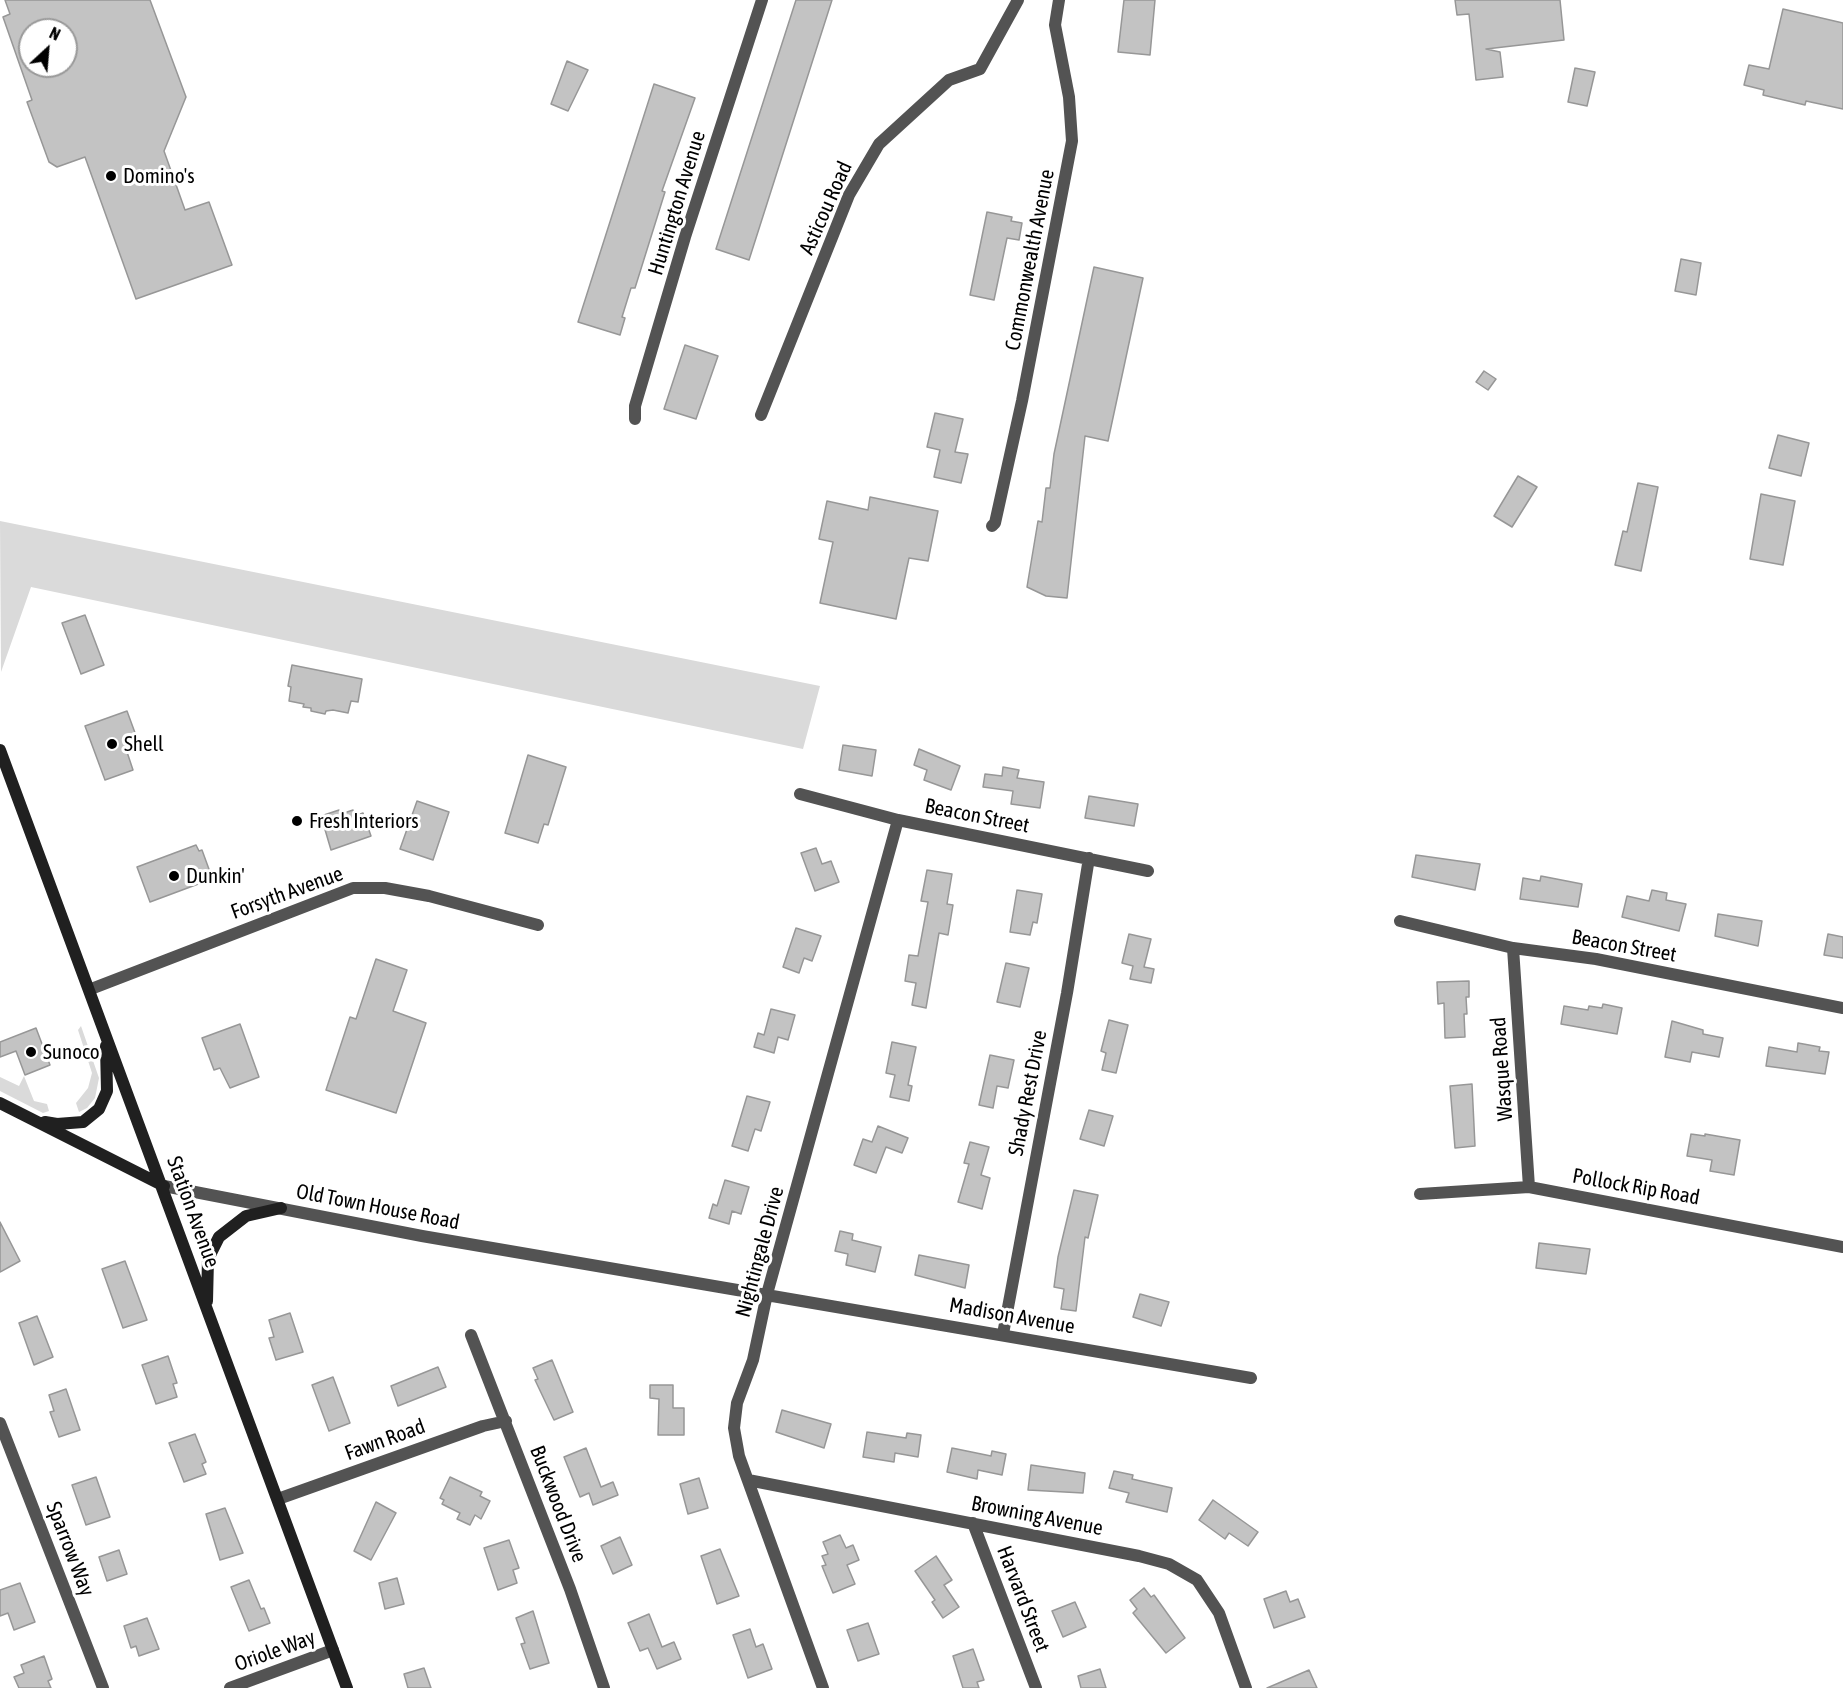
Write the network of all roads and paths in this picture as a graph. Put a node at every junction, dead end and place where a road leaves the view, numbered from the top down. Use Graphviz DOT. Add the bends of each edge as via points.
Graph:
graph roads {
  1 [pos="762,0"];
  2 [pos="1017,0"];
  3 [pos="1059,0"];
  4 [pos="761,415"];
  5 [pos="635,419"];
  6 [pos="992,526"];
  7 [pos="0,750"];
  8 [pos="800,794"];
  9 [pos="898,820"];
  10 [pos="1089,858"];
  11 [pos="1148,871"];
  12 [pos="1400,921"];
  13 [pos="538,925"];
  14 [pos="1513,948"];
  15 [pos="91,989"];
  16 [pos="1843,1008"];
  17 [pos="106,1033"];
  18 [pos="0,1104"];
  19 [pos="33,1120"];
  20 [pos="164,1186"];
  21 [pos="1529,1187"];
  22 [pos="1420,1194"];
  23 [pos="280,1208"];
  24 [pos="1843,1247"];
  25 [pos="767,1294"];
  26 [pos="207,1308"];
  27 [pos="1003,1334"];
  28 [pos="471,1335"];
  29 [pos="1251,1378"];
  30 [pos="506,1421"];
  31 [pos="0,1424"];
  32 [pos="748,1480"];
  33 [pos="278,1499"];
  34 [pos="973,1523"];
  35 [pos="333,1650"];
  36 [pos="103,1688"];
  37 [pos="230,1688"];
  38 [pos="347,1688"];
  39 [pos="604,1688"];
  40 [pos="823,1688"];
  41 [pos="1036,1688"];
  42 [pos="1246,1688"];
  1 -- 5 [label="street, Huntington Avenue" via="682,249 635,406"];
  2 -- 4 [label="street, Asticou Road" via="980,69 949,80 879,144 849,195"];
  3 -- 6 [label="street, Commonwealth Avenue" via="1055,25 1069,97 1072,141 1024,390"];
  7 -- 15 [label="main road, Station Avenue"];
  8 -- 9 [label="street, Beacon Street"];
  9 -- 10 [label="street, Beacon Street"];
  9 -- 25 [label="street, Nightingale Drive"];
  10 -- 11 [label="street, Beacon Street"];
  10 -- 27 [label="street, Shady Rest Drive"];
  12 -- 14 [label="street, Beacon Street"];
  13 -- 15 [label="street, Forsyth Avenue" via="429,896 385,888 353,888"];
  14 -- 16 [label="street, Beacon Street" via="1596,959"];
  14 -- 21 [label="street, Wasque Road"];
  15 -- 17 [label="main road, Station Avenue"];
  17 -- 19 [label="main road" via="107,1085 93,1117 74,1124"];
  17 -- 20 [label="main road, Station Avenue"];
  18 -- 19 [label="main road, Old Town House Road"];
  19 -- 20 [label="main road, Old Town House Road"];
  20 -- 23 [label="street, Old Town House Road"];
  20 -- 26 [label="main road, Station Avenue"];
  21 -- 22 [label="street, Pollock Rip Road"];
  21 -- 24 [label="street, Pollock Rip Road"];
  23 -- 25 [label="street, Old Town House Road"];
  23 -- 26 [label="main road" via="246,1216 219,1237 208,1258"];
  25 -- 27 [label="street, Madison Avenue"];
  25 -- 32 [label="street, Nightingale Drive" via="753,1360 737,1403 734,1428"];
  26 -- 33 [label="main road, Station Avenue"];
  27 -- 29 [label="street, Madison Avenue"];
  28 -- 30 [label="street, Buckwood Drive"];
  30 -- 33 [label="street, Fawn Road"];
  30 -- 39 [label="street, Buckwood Drive"];
  31 -- 36 [label="street, Sparrow Way"];
  32 -- 34 [label="street, Browning Avenue"];
  32 -- 40 [label="street, Nightingale Drive"];
  33 -- 35 [label="main road, Station Avenue"];
  34 -- 41 [label="street, Harvard Street"];
  34 -- 42 [label="street, Browning Avenue" via="1139,1556 1169,1564 1197,1580 1220,1613"];
  35 -- 37 [label="street, Oriole Way"];
  35 -- 38 [label="main road, Station Avenue"];
}
